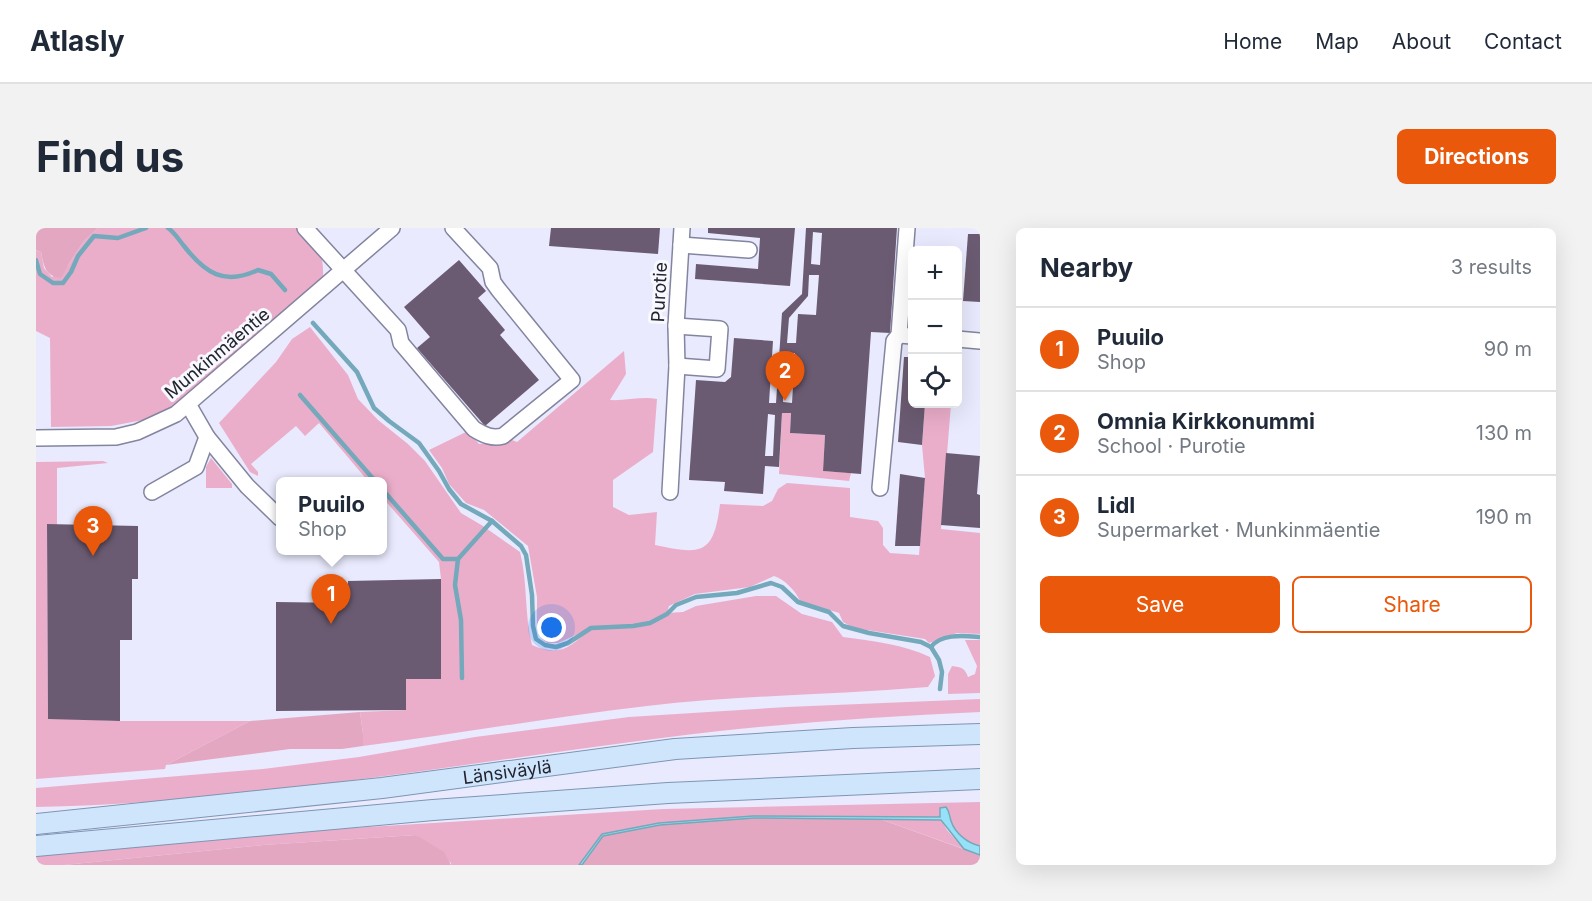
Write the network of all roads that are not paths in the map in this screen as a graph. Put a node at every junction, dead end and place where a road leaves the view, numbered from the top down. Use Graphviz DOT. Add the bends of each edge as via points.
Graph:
graph roads {
  1 [pos="305,228"];
  2 [pos="392,228"];
  3 [pos="453,228"];
  4 [pos="682,228"];
  5 [pos="907,228"];
  6 [pos="681,245"];
  7 [pos="749,250"];
  8 [pos="343,271"];
  9 [pos="676,326"];
  10 [pos="906,336"];
  11 [pos="962,339"];
  12 [pos="980,341"];
  13 [pos="677,362"];
  14 [pos="188,404"];
  15 [pos="207,437"];
  16 [pos="36,438"];
  17 [pos="880,488"];
  18 [pos="152,492"];
  19 [pos="670,492"];
  20 [pos="276,514"];
  21 [pos="980,734"];
  22 [pos="980,779"];
  23 [pos="36,824"];
  24 [pos="36,846"];
  1 -- 8 [label="street"];
  2 -- 8 [label="street, Munkinmäentie"];
  3 -- 8 [label="street" via="490,268 498,289 572,380 503,436 485,436 474,429 401,343 399,330"];
  4 -- 6 [label="street, Purotie"];
  5 -- 10 [label="street"];
  6 -- 7 [label="street"];
  6 -- 9 [label="street, Purotie"];
  8 -- 14 [label="street, Munkinmäentie"];
  9 -- 13 [label="street, Purotie"];
  9 -- 13 [label="street" via="720,329 717,369"];
  10 -- 17 [label="street" via="894,341"];
  11 -- 12 [label="street"];
  13 -- 19 [label="street, Purotie"];
  14 -- 15 [label="street"];
  14 -- 16 [label="street, Munkinmäentie" via="155,425 116,438"];
  15 -- 18 [label="street" via="196,467"];
  15 -- 20 [label="street"];
  21 -- 23 [label="main road, Länsiväylä" via="675,749 382,788"];
  22 -- 24 [label="main road, Länsiväylä" via="702,791 433,810"];
}
